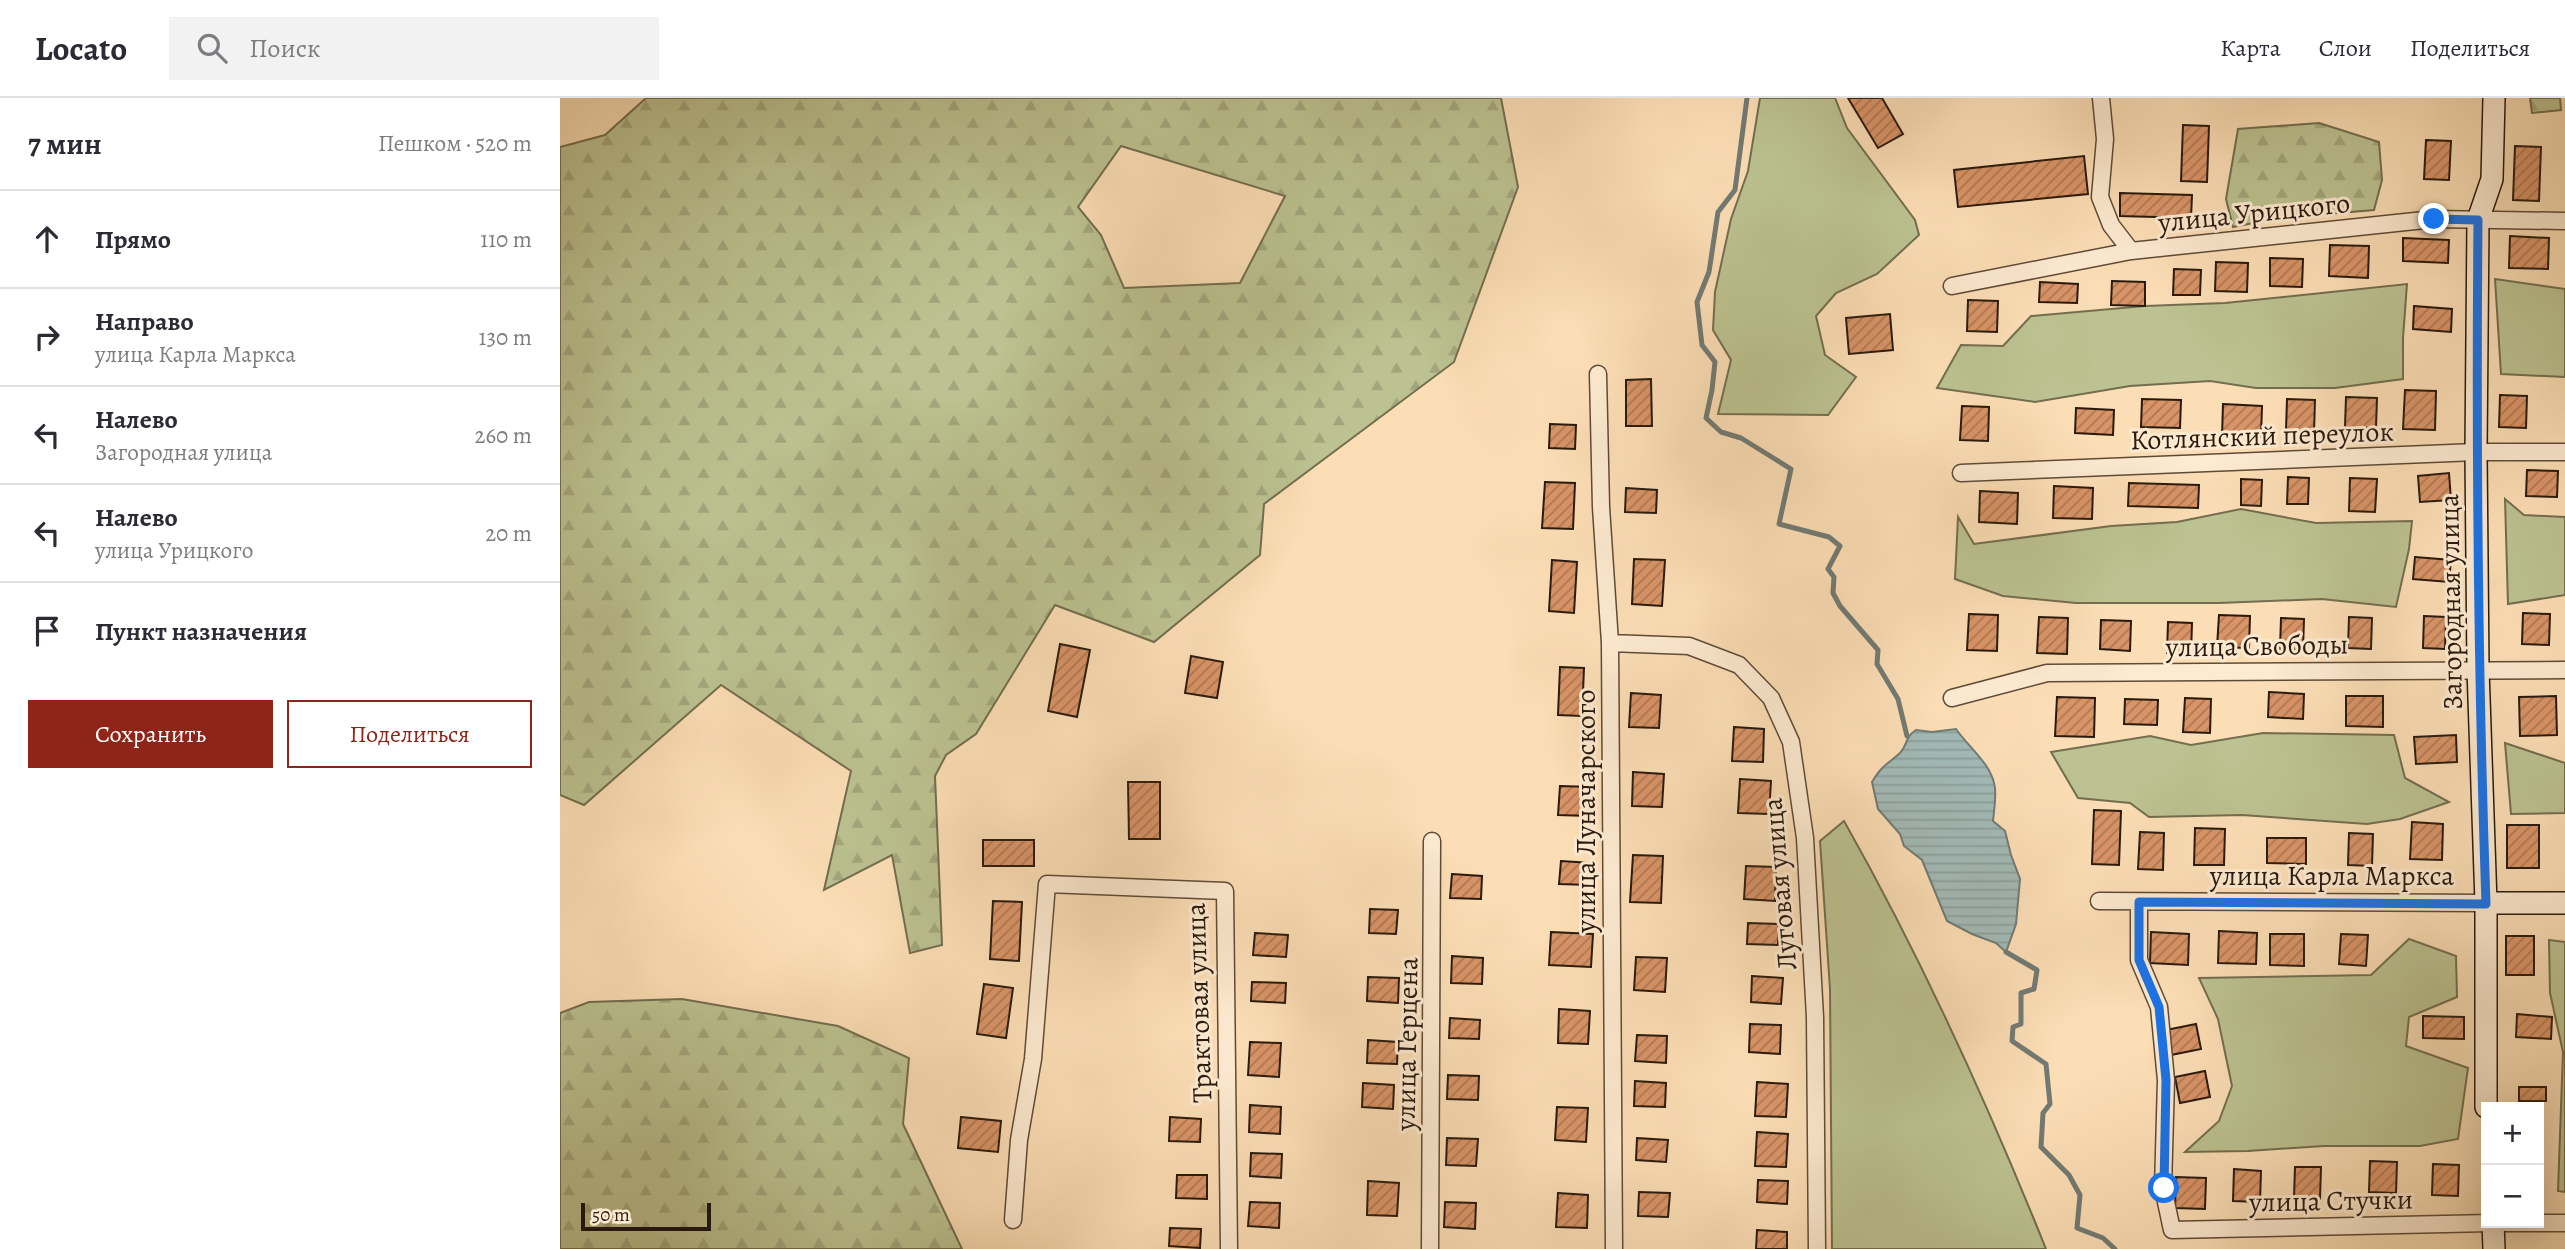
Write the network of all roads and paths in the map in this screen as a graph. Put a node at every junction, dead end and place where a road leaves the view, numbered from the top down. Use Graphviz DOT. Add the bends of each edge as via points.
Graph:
graph roads {
  1 [pos="2101,98"];
  2 [pos="2494,98"];
  3 [pos="2478,220"];
  4 [pos="2565,221"];
  5 [pos="2131,251"];
  6 [pos="1952,286"];
  7 [pos="1598,374"];
  8 [pos="2476,452"];
  9 [pos="2565,452"];
  10 [pos="1961,472"];
  11 [pos="1610,643"];
  12 [pos="2478,669"];
  13 [pos="2565,670"];
  14 [pos="1952,698"];
  15 [pos="1432,841"];
  16 [pos="2099,901"];
  17 [pos="2139,902"];
  18 [pos="2565,903"];
  19 [pos="2486,904"];
  20 [pos="2486,1102"];
  21 [pos="1013,1220"];
  22 [pos="2481,1223"];
  23 [pos="2544,1223"];
  24 [pos="2565,1223"];
  25 [pos="2492,1228"];
  26 [pos="1229,1249"];
  27 [pos="1430,1249"];
  28 [pos="1614,1249"];
  29 [pos="1817,1249"];
  30 [pos="2494,1249"];
  1 -- 5 [label="street" via="2105,139 2100,197 2111,226"];
  2 -- 3 [label="street, Загородная улица" via="2492,179"];
  3 -- 4 [label="street, улица Урицкого"];
  3 -- 5 [label="street, улица Урицкого" via="2434,219"];
  3 -- 8 [label="street, Загородная улица"];
  5 -- 6 [label="street, улица Урицкого"];
  7 -- 11 [label="street, улица Луначарского"];
  8 -- 9 [label="street, Котлянский переулок"];
  8 -- 10 [label="street, Котлянский переулок"];
  8 -- 12 [label="street, Загородная улица"];
  11 -- 28 [label="street, улица Луначарского"];
  11 -- 29 [label="street, Луговая улица" via="1689,646 1739,665 1771,698 1791,742 1805,838 1814,1003"];
  12 -- 13 [label="street, улица Свободы"];
  12 -- 14 [label="street, улица Свободы" via="2048,673"];
  12 -- 19 [label="street, Загородная улица"];
  15 -- 27 [label="street, улица Герцена"];
  16 -- 17 [label="street, улица Карла Маркса"];
  17 -- 19 [label="street, улица Карла Маркса"];
  17 -- 22 [label="street, улица Стучки" via="2139,960 2159,1007 2166,1080 2164,1188 2172,1230"];
  18 -- 19 [label="street, улица Карла Маркса"];
  19 -- 20 [label="street, Загородная улица"];
  21 -- 26 [label="street, Трактовая улица" via="1018,1140 1033,1059 1047,884 1225,891"];
  23 -- 24 [label="street"];
  25 -- 30 [label="street"];
}
